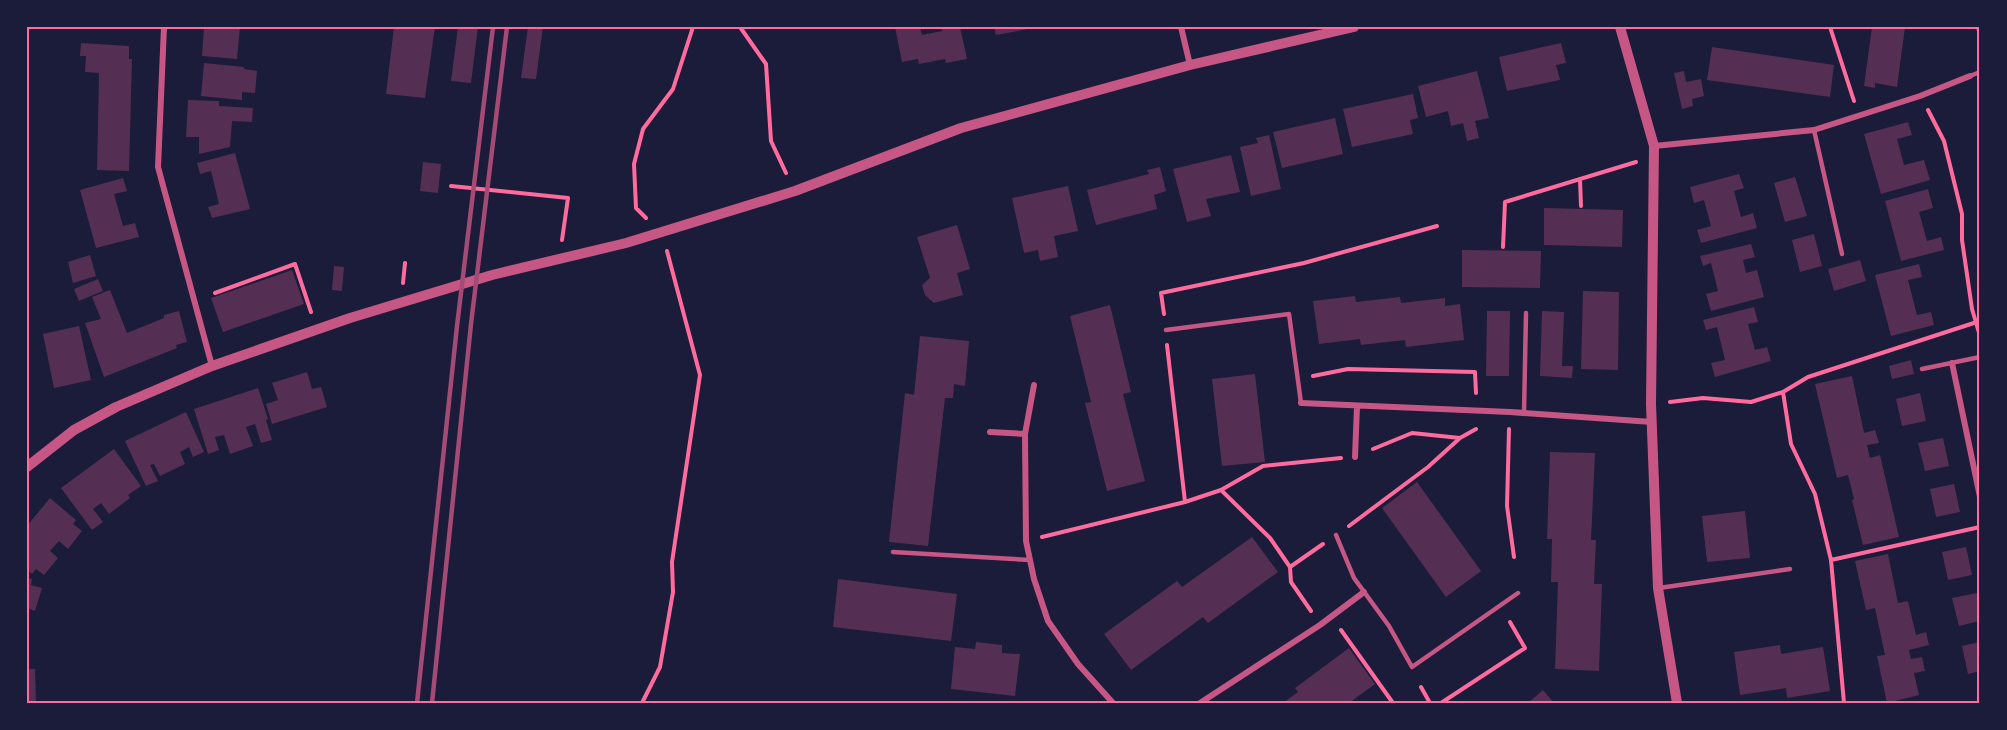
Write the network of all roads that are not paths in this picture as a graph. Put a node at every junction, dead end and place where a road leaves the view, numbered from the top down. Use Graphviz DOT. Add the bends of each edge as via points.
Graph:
graph roads {
  1 [pos="164,27"];
  2 [pos="1181,27"];
  3 [pos="1354,27"];
  4 [pos="1620,27"];
  5 [pos="1978,27"];
  6 [pos="1980,34"];
  7 [pos="1190,65"];
  8 [pos="1980,72"];
  9 [pos="1970,76"];
  10 [pos="1814,129"];
  11 [pos="1654,152"];
  12 [pos="1842,254"];
  13 [pos="1526,313"];
  14 [pos="1166,330"];
  15 [pos="1980,357"];
  16 [pos="1952,363"];
  17 [pos="212,366"];
  18 [pos="1922,369"];
  19 [pos="1034,385"];
  20 [pos="1301,403"];
  21 [pos="1357,406"];
  22 [pos="1524,413"];
  23 [pos="1652,422"];
  24 [pos="990,432"];
  25 [pos="1026,434"];
  26 [pos="1355,457"];
  27 [pos="27,466"];
  28 [pos="1980,497"];
  29 [pos="1336,535"];
  30 [pos="893,552"];
  31 [pos="1030,560"];
  32 [pos="1790,569"];
  33 [pos="1658,588"];
  34 [pos="1364,592"];
  35 [pos="1518,593"];
  36 [pos="1113,703"];
  37 [pos="1200,703"];
  38 [pos="1677,703"];
  1 -- 17 [label="street" via="158,167"];
  2 -- 7 [label="street"];
  3 -- 7 [label="street"];
  4 -- 11 [label="street"];
  5 -- 6 [label="lane"];
  7 -- 17 [label="street" via="961,128 795,191 662,232 401,302"];
  8 -- 9 [label="lane"];
  9 -- 10 [label="street"];
  10 -- 11 [label="street"];
  10 -- 12 [label="lane"];
  11 -- 23 [label="street"];
  13 -- 22 [label="lane"];
  14 -- 20 [label="lane" via="1289,314"];
  15 -- 16 [label="lane"];
  16 -- 18 [label="lane"];
  16 -- 28 [label="street"];
  17 -- 27 [label="street" via="116,407 74,430"];
  19 -- 25 [label="street"];
  20 -- 21 [label="street"];
  21 -- 22 [label="street"];
  21 -- 26 [label="street"];
  22 -- 23 [label="street"];
  23 -- 33 [label="street"];
  24 -- 25 [label="street"];
  25 -- 31 [label="street" via="1026,541"];
  29 -- 34 [label="lane"];
  30 -- 31 [label="lane"];
  31 -- 36 [label="street" via="1048,621 1078,664"];
  32 -- 33 [label="lane"];
  33 -- 38 [label="street"];
  34 -- 35 [label="lane" via="1412,667"];
  34 -- 37 [label="street"];
}
